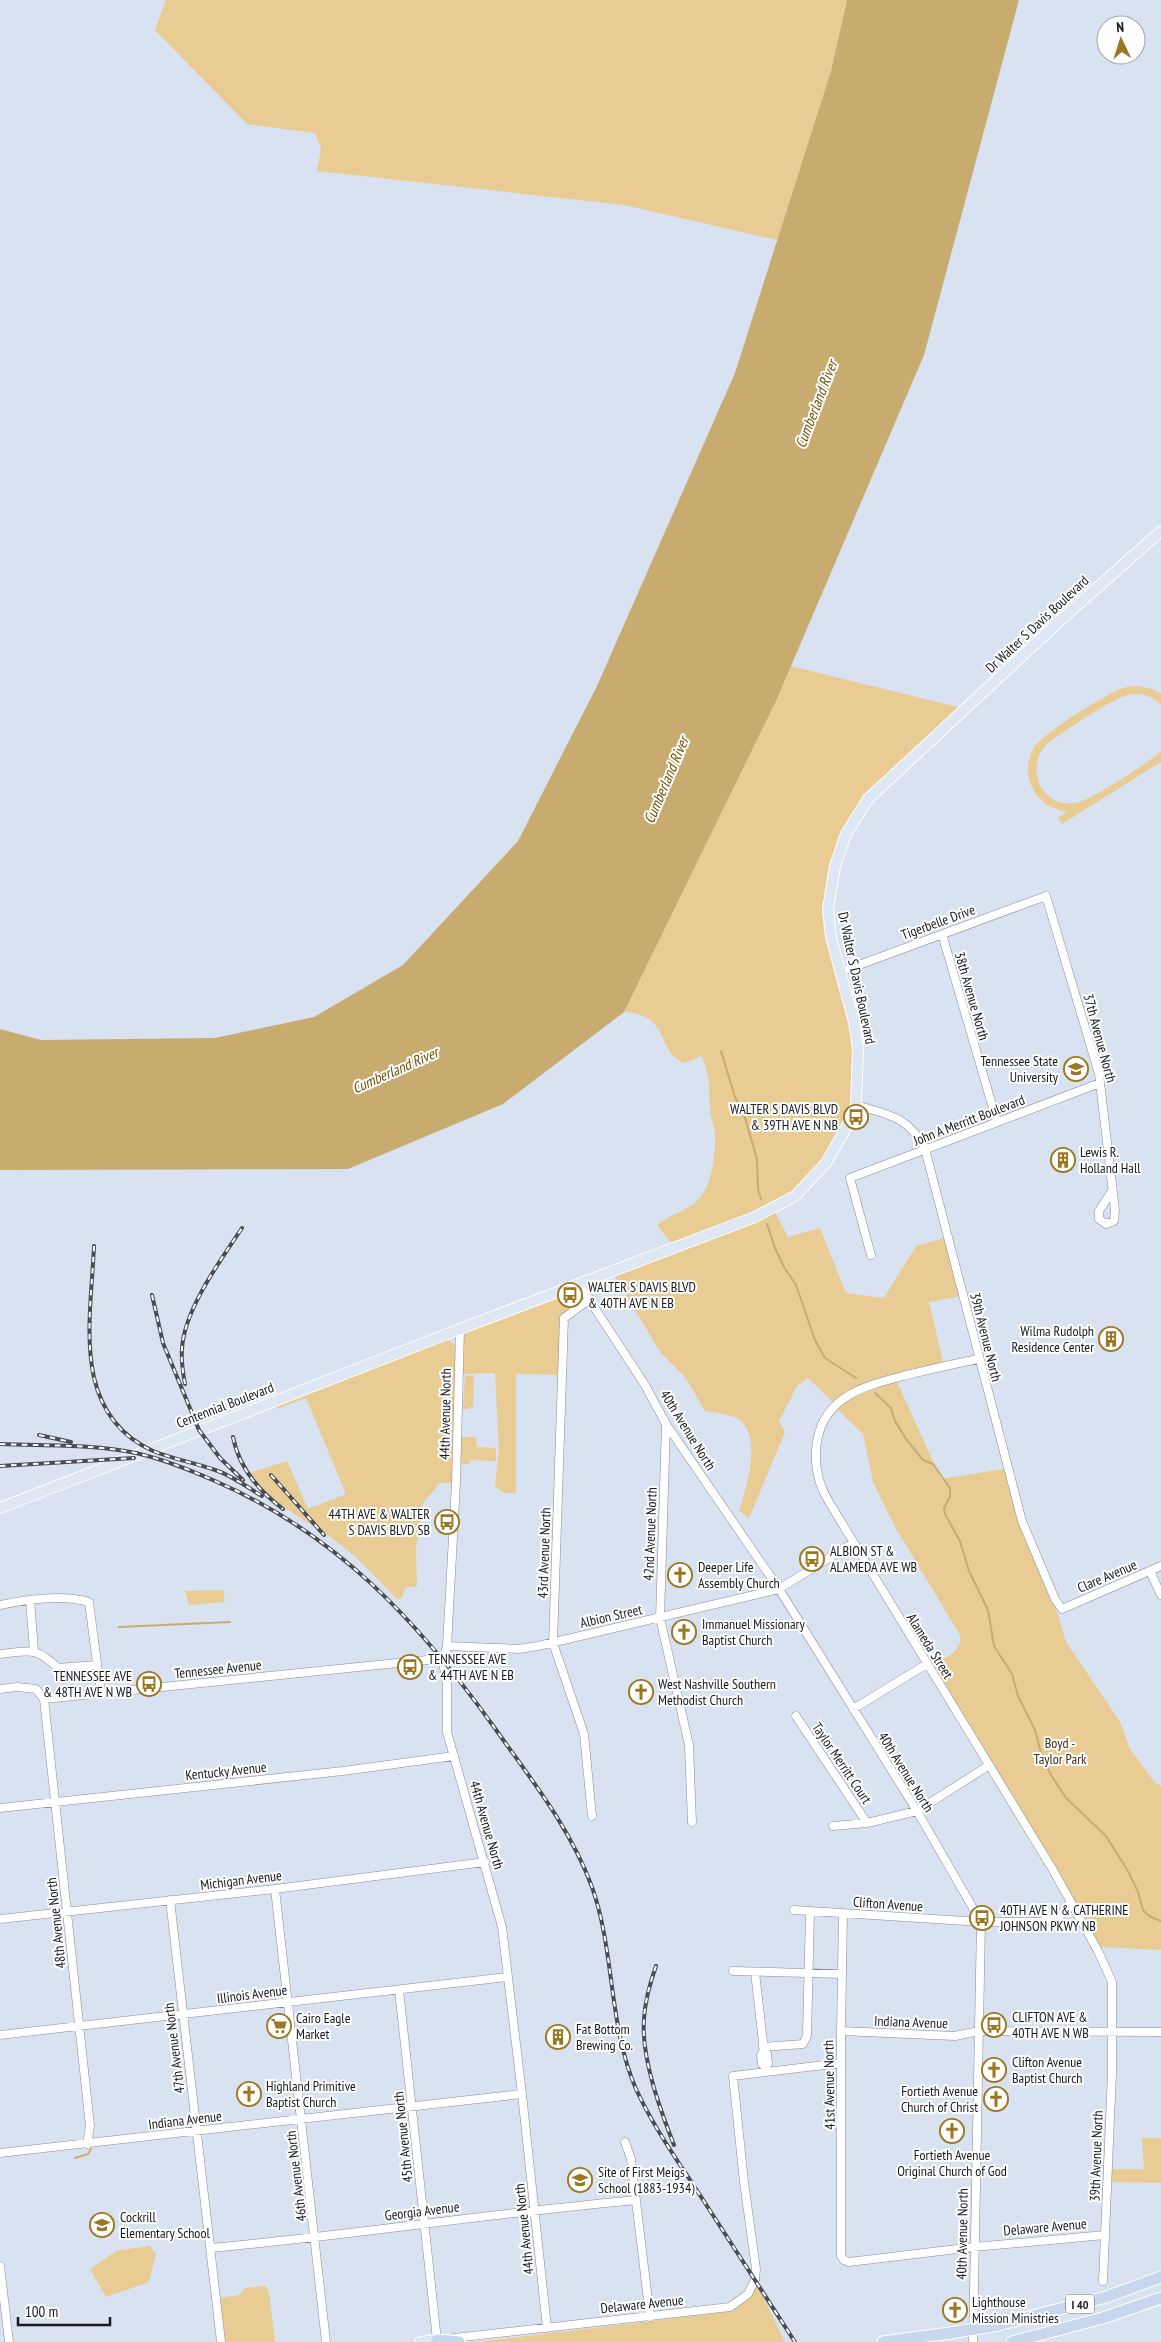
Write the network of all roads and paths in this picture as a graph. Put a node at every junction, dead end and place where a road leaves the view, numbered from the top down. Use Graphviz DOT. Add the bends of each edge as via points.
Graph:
graph roads {
  1 [pos="1161,530"];
  2 [pos="1046,896"];
  3 [pos="942,934"];
  4 [pos="840,972"];
  5 [pos="1100,1083"];
  6 [pos="856,1105"];
  7 [pos="997,1122"];
  8 [pos="925,1149"];
  9 [pos="1112,1191"];
  10 [pos="871,1255"];
  11 [pos="579,1284"];
  12 [pos="590,1299"];
  13 [pos="460,1329"];
  14 [pos="978,1359"];
  15 [pos="666,1424"];
  16 [pos="0,1508"];
  17 [pos="853,1543"];
  18 [pos="1161,1566"];
  19 [pos="1150,1571"];
  20 [pos="779,1589"];
  21 [pos="1161,1595"];
  22 [pos="30,1600"];
  23 [pos="0,1605"];
  24 [pos="1062,1609"];
  25 [pos="660,1618"];
  26 [pos="553,1643"];
  27 [pos="447,1646"];
  28 [pos="34,1651"];
  29 [pos="0,1654"];
  30 [pos="443,1662"];
  31 [pos="927,1664"];
  32 [pos="97,1665"];
  33 [pos="0,1689"];
  34 [pos="102,1694"];
  35 [pos="44,1700"];
  36 [pos="853,1709"];
  37 [pos="796,1716"];
  38 [pos="454,1756"];
  39 [pos="988,1766"];
  40 [pos="56,1802"];
  41 [pos="0,1808"];
  42 [pos="917,1811"];
  43 [pos="592,1816"];
  44 [pos="692,1822"];
  45 [pos="867,1824"];
  46 [pos="833,1826"];
  47 [pos="485,1862"];
  48 [pos="275,1889"];
  49 [pos="170,1900"];
  50 [pos="1070,1903"];
  51 [pos="66,1910"];
  52 [pos="794,1910"];
  53 [pos="810,1911"];
  54 [pos="843,1914"];
  55 [pos="0,1919"];
  56 [pos="981,1922"];
  57 [pos="733,1971"];
  58 [pos="755,1972"];
  59 [pos="808,1973"];
  60 [pos="842,1974"];
  61 [pos="507,1977"];
  62 [pos="399,1990"];
  63 [pos="288,2002"];
  64 [pos="182,2015"];
  65 [pos="79,2026"];
  66 [pos="979,2031"];
  67 [pos="841,2032"];
  68 [pos="1113,2032"];
  69 [pos="1161,2032"];
  70 [pos="0,2035"];
  71 [pos="763,2049"];
  72 [pos="842,2063"];
  73 [pos="765,2070"];
  74 [pos="522,2094"];
  75 [pos="412,2107"];
  76 [pos="302,2120"];
  77 [pos="196,2132"];
  78 [pos="625,2142"];
  79 [pos="87,2144"];
  80 [pos="0,2153"];
  81 [pos="636,2200"];
  82 [pos="535,2209"];
  83 [pos="425,2223"];
  84 [pos="1105,2235"];
  85 [pos="314,2237"];
  86 [pos="974,2247"];
  87 [pos="211,2248"];
  88 [pos="841,2256"];
  89 [pos="0,2269"];
  90 [pos="1161,2277"];
  91 [pos="1103,2281"];
  92 [pos="1161,2298"];
  93 [pos="650,2317"];
  94 [pos="547,2328"];
  95 [pos="437,2340"];
  96 [pos="9,2342"];
  97 [pos="221,2342"];
  98 [pos="326,2342"];
  99 [pos="420,2342"];
  100 [pos="460,2342"];
  101 [pos="883,2342"];
  102 [pos="973,2342"];
  103 [pos="1012,2342"];
  1 -- 4 [label="main road, Dr Walter S Davis Boulevard" via="868,799 846,834 835,866 828,909"];
  2 -- 3 [label="street, Tigerbelle Drive"];
  2 -- 5 [label="street, 37th Avenue North"];
  3 -- 4 [label="street, Tigerbelle Drive"];
  3 -- 7 [label="street, 38th Avenue North"];
  4 -- 6 [label="main road, Dr Walter S Davis Boulevard" via="858,1048"];
  5 -- 7 [label="street, John A Merritt Boulevard"];
  5 -- 9 [label="street, 37th Avenue North"];
  6 -- 8 [label="street, 39th Avenue North" via="904,1121"];
  6 -- 11 [label="main road, Dr Walter S Davis Boulevard" via="826,1163 794,1196 755,1217"];
  7 -- 8 [label="street, John A Merritt Boulevard"];
  8 -- 10 [label="street, John A Merritt Boulevard" via="850,1178"];
  8 -- 14 [label="street, 39th Avenue North"];
  11 -- 12 [label="street, 40th Avenue North"];
  11 -- 13 [label="main road, Centennial Boulevard"];
  12 -- 15 [label="street, 40th Avenue North" via="646,1385"];
  12 -- 26 [label="street, 43rd Avenue North" via="564,1318"];
  13 -- 16 [label="main road, Centennial Boulevard"];
  13 -- 27 [label="street, 44th Avenue North"];
  14 -- 17 [label="street, Alameda Street" via="873,1383 841,1400 828,1416 817,1442 818,1478"];
  14 -- 24 [label="street, 39th Avenue North" via="1022,1521"];
  15 -- 20 [label="street, 40th Avenue North"];
  15 -- 25 [label="street, 42nd Avenue North"];
  17 -- 20 [label="street, Albion Street"];
  17 -- 31 [label="street, Alameda Street"];
  18 -- 19 [label="street, Clare Avenue"];
  19 -- 21 [label="street"];
  19 -- 24 [label="street, Clare Avenue"];
  20 -- 25 [label="street, Albion Street"];
  20 -- 36 [label="street, 40th Avenue North"];
  22 -- 23 [label="street"];
  22 -- 28 [label="street"];
  22 -- 32 [label="street" via="76,1598 90,1602"];
  25 -- 26 [label="street, Albion Street"];
  25 -- 44 [label="street, 42nd Avenue North" via="689,1745"];
  26 -- 27 [label="street, Albion Street" via="519,1649"];
  26 -- 43 [label="street, 43rd Avenue North" via="584,1734"];
  27 -- 30 [label="street, 44th Avenue North"];
  28 -- 29 [label="street"];
  28 -- 32 [label="street" via="45,1655 58,1668"];
  30 -- 34 [label="street, Tennessee Avenue" via="437,1659 339,1668"];
  30 -- 38 [label="street, 44th Avenue North" via="448,1732"];
  31 -- 36 [label="street"];
  31 -- 39 [label="street, Alameda Street"];
  32 -- 34 [label="street"];
  33 -- 35 [label="street" via="36,1689"];
  34 -- 35 [label="street, Tennessee Avenue"];
  35 -- 40 [label="street, 48th Avenue North"];
  36 -- 42 [label="street, 40th Avenue North"];
  37 -- 45 [label="street, Taylor Merritt Court"];
  38 -- 40 [label="street, Kentucky Avenue"];
  38 -- 47 [label="street, 44th Avenue North"];
  39 -- 42 [label="street"];
  39 -- 50 [label="street, Alameda Street"];
  40 -- 41 [label="street, Kentucky Avenue"];
  40 -- 51 [label="street, 48th Avenue North"];
  42 -- 45 [label="street"];
  42 -- 56 [label="street, 40th Avenue North"];
  45 -- 46 [label="street"];
  47 -- 48 [label="street, Michigan Avenue"];
  47 -- 61 [label="street, 44th Avenue North" via="502,1927"];
  48 -- 49 [label="street, Michigan Avenue"];
  48 -- 63 [label="street, 46th Avenue North"];
  49 -- 51 [label="street, Michigan Avenue"];
  49 -- 64 [label="street, 47th Avenue North"];
  50 -- 56 [label="street, Clifton Avenue" via="1055,1919"];
  50 -- 68 [label="street, Alameda Street" via="1112,1982"];
  51 -- 55 [label="street, Michigan Avenue"];
  51 -- 65 [label="street, 48th Avenue North"];
  52 -- 53 [label="street, Clifton Avenue"];
  53 -- 54 [label="street, Clifton Avenue"];
  53 -- 59 [label="street"];
  54 -- 56 [label="street, Clifton Avenue"];
  54 -- 60 [label="street, 41st Avenue North"];
  56 -- 66 [label="street, 40th Avenue North"];
  57 -- 58 [label="street"];
  58 -- 59 [label="street"];
  58 -- 71 [label="street"];
  59 -- 60 [label="street"];
  59 -- 71 [label="street" via="807,2036 803,2044"];
  60 -- 67 [label="street, 41st Avenue North"];
  61 -- 62 [label="street, Illinois Avenue"];
  61 -- 74 [label="street, 44th Avenue North"];
  62 -- 63 [label="street, Illinois Avenue"];
  62 -- 75 [label="street, 45th Avenue North"];
  63 -- 64 [label="street, Illinois Avenue"];
  63 -- 76 [label="street, 46th Avenue North"];
  64 -- 65 [label="street, Illinois Avenue"];
  64 -- 77 [label="street, 47th Avenue North"];
  65 -- 70 [label="street, Illinois Avenue"];
  65 -- 79 [label="street, 48th Avenue North" via="90,2126"];
  66 -- 67 [label="street, Indiana Avenue" via="955,2036"];
  66 -- 68 [label="street"];
  66 -- 86 [label="street, 40th Avenue North"];
  67 -- 72 [label="street, 41st Avenue North"];
  68 -- 69 [label="street"];
  68 -- 84 [label="street, 39th Avenue North"];
  71 -- 73 [label="street" via="761,2055"];
  72 -- 73 [label="street"];
  72 -- 88 [label="street, 41st Avenue North"];
  73 -- 93 [label="street, Delaware Avenue" via="733,2076 755,2280 748,2294 730,2307"];
  74 -- 75 [label="street, Indiana Avenue"];
  74 -- 82 [label="street, 44th Avenue North"];
  75 -- 76 [label="street, Indiana Avenue"];
  75 -- 83 [label="street, 45th Avenue North"];
  76 -- 77 [label="street, Indiana Avenue"];
  76 -- 85 [label="street, 46th Avenue North"];
  77 -- 79 [label="street, Indiana Avenue"];
  77 -- 87 [label="street, 47th Avenue North"];
  78 -- 81 [label="street" via="631,2159"];
  79 -- 80 [label="street, Indiana Avenue"];
  81 -- 82 [label="street, Georgia Avenue"];
  81 -- 93 [label="street"];
  82 -- 83 [label="street, Georgia Avenue"];
  82 -- 94 [label="street, 44th Avenue North"];
  83 -- 85 [label="street, Georgia Avenue"];
  83 -- 95 [label="street, 45th Avenue North"];
  84 -- 86 [label="street, Delaware Avenue"];
  84 -- 91 [label="street, 39th Avenue North"];
  85 -- 87 [label="street, Georgia Avenue"];
  85 -- 98 [label="street, 46th Avenue North"];
  86 -- 88 [label="street, Delaware Avenue" via="849,2262"];
  86 -- 102 [label="street, 40th Avenue North"];
  87 -- 97 [label="street, 47th Avenue North"];
  89 -- 96 [label="street"];
  90 -- 101 [label="highway, I 40, bridge" via="1106,2297 998,2325"];
  92 -- 103 [label="highway, I 40" via="1103,2318"];
  93 -- 94 [label="street, Delaware Avenue"];
  94 -- 95 [label="street, Delaware Avenue"];
  95 -- 99 [label="main road, Delaware Avenue"];
  95 -- 100 [label="highway"];
}
